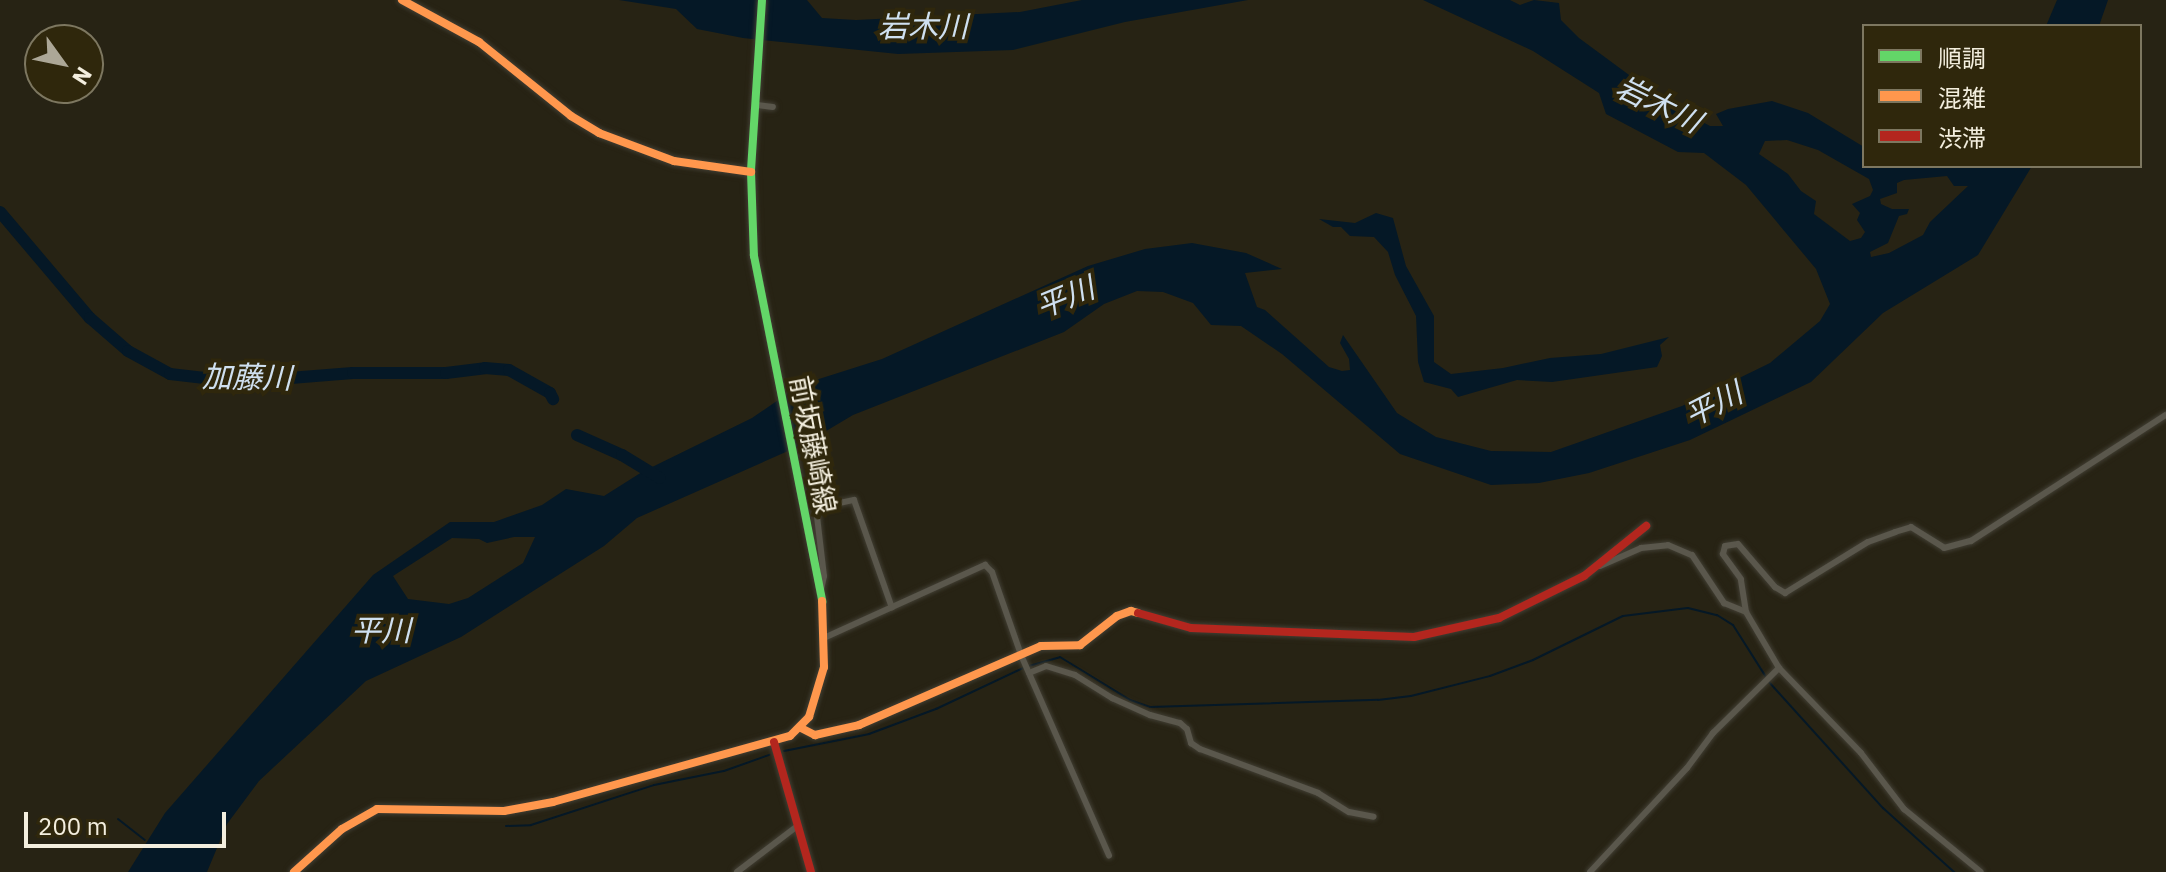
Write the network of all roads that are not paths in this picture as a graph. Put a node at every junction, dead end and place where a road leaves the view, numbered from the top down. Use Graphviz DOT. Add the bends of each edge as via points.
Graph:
graph roads {
  1 [pos="402,0"];
  2 [pos="762,0"];
  3 [pos="757,105"];
  4 [pos="773,107"];
  5 [pos="751,172"];
  6 [pos="2166,415"];
  7 [pos="1646,526"];
  8 [pos="1600,566"];
  9 [pos="821,590"];
  10 [pos="892,608"];
  11 [pos="1746,612"];
  12 [pos="826,637"];
  13 [pos="1022,658"];
  14 [pos="1779,668"];
  15 [pos="1028,672"];
  16 [pos="801,728"];
  17 [pos="774,742"];
  18 [pos="1374,817"];
  19 [pos="796,827"];
  20 [pos="1109,855"];
  21 [pos="294,872"];
  22 [pos="737,872"];
  23 [pos="811,872"];
  24 [pos="1590,872"];
  25 [pos="1981,872"];
  1 -- 5 [label="street" via="479,42 599,133 674,161"];
  2 -- 3 [label="street, 前坂藤崎線"];
  3 -- 4 [label="street"];
  3 -- 5 [label="street, 前坂藤崎線"];
  5 -- 9 [label="street, 前坂藤崎線" via="754,256"];
  6 -- 11 [label="street" via="1971,541 1944,548 1911,527 1868,542 1785,593 1738,544 1725,546 1723,554 1741,579"];
  7 -- 8 [label="street"];
  8 -- 11 [label="street" via="1641,548 1668,545 1692,555 1724,603"];
  8 -- 13 [label="street" via="1499,618 1414,637 1191,628 1131,611 1080,645 1041,646"];
  9 -- 10 [label="street" via="816,508 854,500"];
  9 -- 12 [label="street, 前坂藤崎線"];
  10 -- 12 [label="street"];
  10 -- 13 [label="street" via="985,565"];
  11 -- 14 [label="street"];
  12 -- 16 [label="street, 前坂藤崎線" via="819,694"];
  13 -- 15 [label="street"];
  13 -- 16 [label="street" via="859,725 815,735"];
  14 -- 24 [label="street" via="1713,733"];
  14 -- 25 [label="street" via="1861,753 1904,809"];
  15 -- 18 [label="street" via="1046,666 1067,671 1112,698 1180,723 1200,749 1318,793 1349,812"];
  15 -- 20 [label="street"];
  16 -- 17 [label="street"];
  17 -- 19 [label="street"];
  17 -- 21 [label="street" via="517,809 377,809 342,829"];
  19 -- 22 [label="street"];
  19 -- 23 [label="street"];
}
